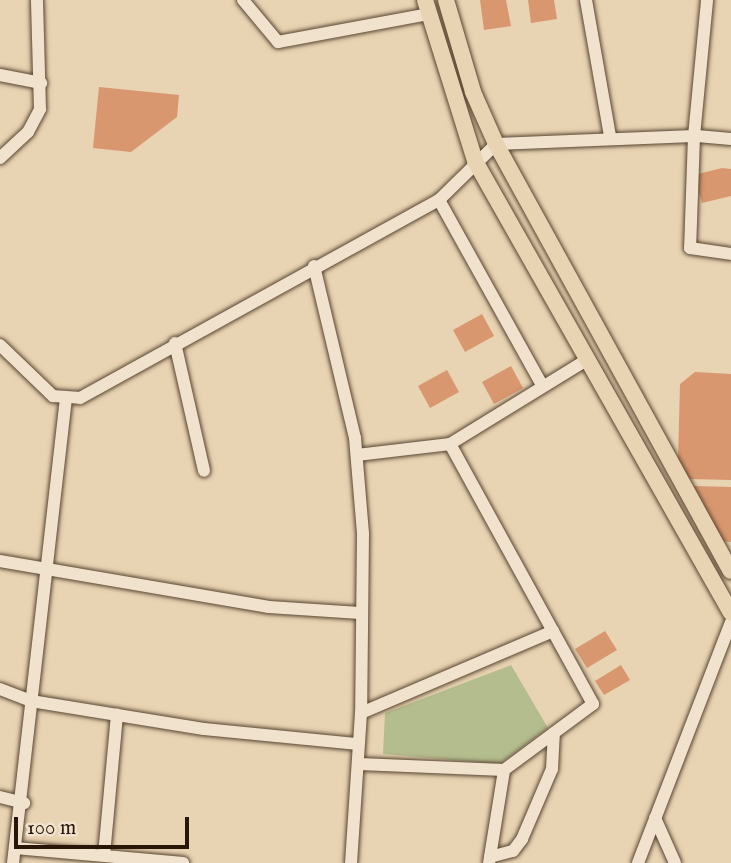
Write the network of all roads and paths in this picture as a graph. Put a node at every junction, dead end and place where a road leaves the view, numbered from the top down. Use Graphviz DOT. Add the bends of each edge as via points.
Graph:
graph roads {
  1 [pos="37,0"];
  2 [pos="243,0"];
  3 [pos="446,0"];
  4 [pos="586,0"];
  5 [pos="707,0"];
  6 [pos="427,7"];
  7 [pos="0,75"];
  8 [pos="41,83"];
  9 [pos="610,136"];
  10 [pos="694,136"];
  11 [pos="731,139"];
  12 [pos="496,144"];
  13 [pos="0,158"];
  14 [pos="475,161"];
  15 [pos="439,200"];
  16 [pos="731,254"];
  17 [pos="314,266"];
  18 [pos="175,343"];
  19 [pos="0,345"];
  20 [pos="588,359"];
  21 [pos="542,385"];
  22 [pos="66,398"];
  23 [pos="450,444"];
  24 [pos="357,455"];
  25 [pos="204,471"];
  26 [pos="0,561"];
  27 [pos="46,569"];
  28 [pos="731,571"];
  29 [pos="360,612"];
  30 [pos="731,613"];
  31 [pos="731,621"];
  32 [pos="553,631"];
  33 [pos="0,689"];
  34 [pos="32,701"];
  35 [pos="362,713"];
  36 [pos="117,715"];
  37 [pos="554,733"];
  38 [pos="358,744"];
  39 [pos="359,764"];
  40 [pos="505,770"];
  41 [pos="0,797"];
  42 [pos="24,803"];
  43 [pos="655,818"];
  44 [pos="15,848"];
  45 [pos="104,855"];
  46 [pos="77,859"];
  47 [pos="490,860"];
  48 [pos="13,863"];
  49 [pos="183,863"];
  50 [pos="351,863"];
  51 [pos="638,863"];
  52 [pos="675,863"];
  1 -- 8 [label="street"];
  2 -- 6 [label="street" via="278,41"];
  3 -- 12 [label="main road" via="472,92"];
  4 -- 9 [label="street"];
  5 -- 10 [label="street"];
  6 -- 14 [label="main road"];
  7 -- 8 [label="street"];
  8 -- 13 [label="street" via="40,109 28,132"];
  9 -- 10 [label="street"];
  9 -- 12 [label="street"];
  10 -- 11 [label="street"];
  10 -- 16 [label="street" via="690,248"];
  12 -- 14 [label="street"];
  12 -- 28 [label="main road"];
  14 -- 15 [label="street"];
  14 -- 20 [label="main road"];
  15 -- 17 [label="street"];
  15 -- 21 [label="street"];
  17 -- 18 [label="street"];
  17 -- 24 [label="street"];
  18 -- 22 [label="street" via="80,398"];
  18 -- 25 [label="street"];
  19 -- 22 [label="street" via="53,396"];
  20 -- 21 [label="street"];
  20 -- 30 [label="main road"];
  21 -- 23 [label="street"];
  22 -- 27 [label="street"];
  23 -- 24 [label="street"];
  23 -- 32 [label="street"];
  24 -- 29 [label="street"];
  26 -- 27 [label="street"];
  27 -- 29 [label="street" via="269,607"];
  27 -- 34 [label="street"];
  29 -- 35 [label="street"];
  31 -- 43 [label="street"];
  32 -- 35 [label="street"];
  32 -- 37 [label="street" via="593,704"];
  33 -- 34 [label="street"];
  34 -- 36 [label="street"];
  34 -- 42 [label="street"];
  35 -- 38 [label="street"];
  36 -- 38 [label="street"];
  36 -- 45 [label="street"];
  37 -- 40 [label="street"];
  37 -- 47 [label="street" via="548,782 522,839 513,851"];
  38 -- 39 [label="street"];
  39 -- 40 [label="street"];
  39 -- 50 [label="street"];
  40 -- 47 [label="street"];
  41 -- 42 [label="street"];
  42 -- 44 [label="street"];
  43 -- 51 [label="street"];
  43 -- 52 [label="street"];
  44 -- 46 [label="street"];
  44 -- 48 [label="street"];
  45 -- 46 [label="street"];
  45 -- 49 [label="street"];
}
